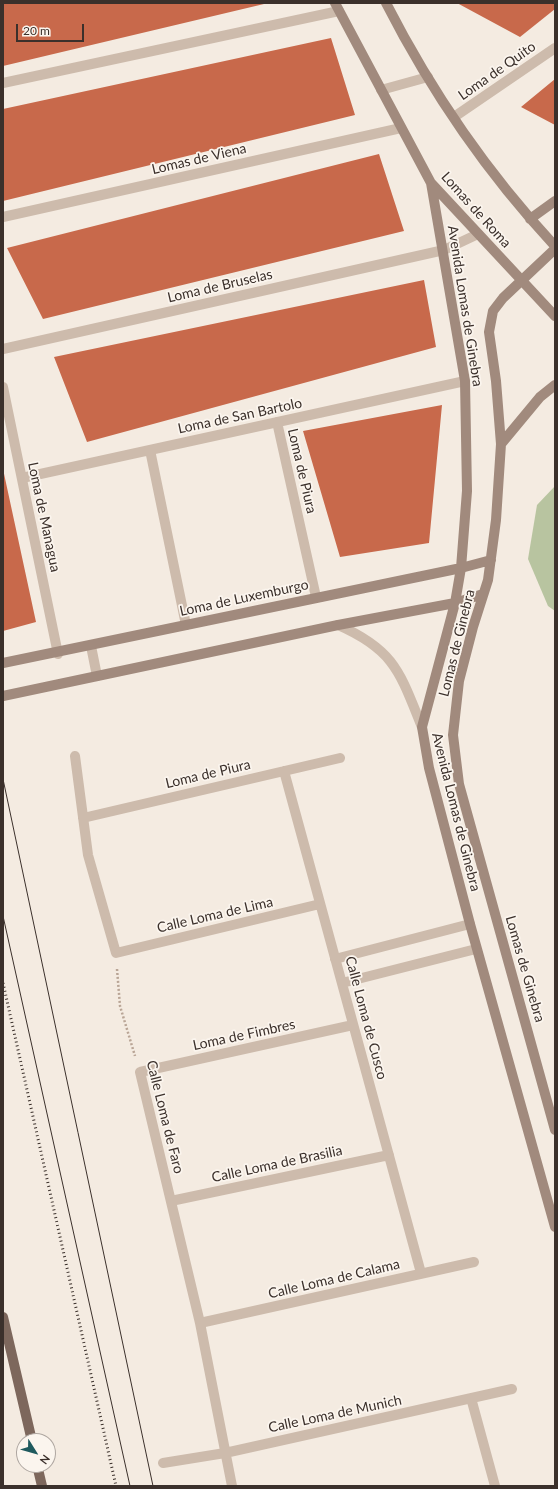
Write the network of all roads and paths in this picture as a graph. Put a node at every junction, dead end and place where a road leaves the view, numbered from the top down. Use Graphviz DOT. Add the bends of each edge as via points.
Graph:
graph roads {
  1 [pos="386,3"];
  2 [pos="337,7"];
  3 [pos="555,48"];
  4 [pos="428,77"];
  5 [pos="3,83"];
  6 [pos="381,90"];
  7 [pos="454,117"];
  8 [pos="401,128"];
  9 [pos="431,183"];
  10 [pos="555,201"];
  11 [pos="3,217"];
  12 [pos="530,219"];
  13 [pos="478,234"];
  14 [pos="555,246"];
  15 [pos="444,250"];
  16 [pos="555,250"];
  17 [pos="522,281"];
  18 [pos="555,316"];
  19 [pos="3,349"];
  20 [pos="465,381"];
  21 [pos="555,385"];
  22 [pos="3,387"];
  23 [pos="277,422"];
  24 [pos="501,444"];
  25 [pos="150,450"];
  26 [pos="22,478"];
  27 [pos="491,560"];
  28 [pos="461,568"];
  29 [pos="483,594"];
  30 [pos="316,597"];
  31 [pos="455,603"];
  32 [pos="186,625"];
  33 [pos="338,625"];
  34 [pos="91,646"];
  35 [pos="58,654"];
  36 [pos="3,664"];
  37 [pos="97,676"];
  38 [pos="3,696"];
  39 [pos="422,728"];
  40 [pos="75,756"];
  41 [pos="340,758"];
  42 [pos="284,771"];
  43 [pos="83,818"];
  44 [pos="320,904"];
  45 [pos="470,924"];
  46 [pos="476,949"];
  47 [pos="116,953"];
  48 [pos="335,959"];
  49 [pos="342,983"];
  50 [pos="354,1025"];
  51 [pos="140,1072"];
  52 [pos="555,1130"];
  53 [pos="389,1155"];
  54 [pos="171,1201"];
  55 [pos="555,1227"];
  56 [pos="474,1262"];
  57 [pos="421,1274"];
  58 [pos="3,1317"];
  59 [pos="200,1323"];
  60 [pos="512,1389"];
  61 [pos="471,1398"];
  62 [pos="30,1433"];
  63 [pos="225,1453"];
  64 [pos="163,1463"];
  65 [pos="39,1473"];
  66 [pos="42,1486"];
  67 [pos="232,1486"];
  68 [pos="495,1486"];
  1 -- 4 [label="street"];
  2 -- 5 [label="street"];
  2 -- 6 [label="street, Lomas de Roma"];
  3 -- 7 [label="street, Loma de Quito"];
  4 -- 6 [label="street"];
  4 -- 7 [label="street"];
  6 -- 8 [label="street, Lomas de Roma"];
  7 -- 12 [label="street" via="467,138"];
  8 -- 9 [label="street, Lomas de Roma"];
  8 -- 11 [label="street, Lomas de Viena"];
  9 -- 13 [label="street, Lomas de Roma"];
  9 -- 15 [label="street, Avenida Lomas de Ginebra"];
  10 -- 12 [label="street"];
  12 -- 14 [label="street"];
  13 -- 15 [label="street, Loma de Bruselas"];
  13 -- 17 [label="street, Lomas de Roma"];
  15 -- 19 [label="street, Loma de Bruselas"];
  15 -- 20 [label="street, Avenida Lomas de Ginebra"];
  16 -- 17 [label="street, Lomas de Ginebra"];
  17 -- 18 [label="street, Lomas de Roma"];
  17 -- 24 [label="street, Lomas de Ginebra" via="503,298 493,312 490,332"];
  20 -- 23 [label="street, Loma de San Bartolo"];
  20 -- 28 [label="street, Avenida Lomas de Ginebra" via="467,491"];
  21 -- 24 [label="street" via="540,396"];
  22 -- 26 [label="street, Loma de Managua"];
  23 -- 25 [label="street, Loma de San Bartolo"];
  23 -- 30 [label="street, Loma de Piura"];
  24 -- 27 [label="street, Lomas de Ginebra"];
  25 -- 26 [label="street, Loma de San Bartolo"];
  25 -- 32 [label="street"];
  26 -- 35 [label="street, Loma de Managua"];
  27 -- 28 [label="street, Loma de Luxemburgo"];
  27 -- 29 [label="street, Lomas de Ginebra"];
  28 -- 30 [label="street, Loma de Luxemburgo"];
  28 -- 31 [label="street, Avenida Lomas de Ginebra"];
  29 -- 31 [label="street"];
  29 -- 52 [label="street, Lomas de Ginebra" via="459,682 453,735 459,784"];
  30 -- 32 [label="street, Loma de Luxemburgo"];
  31 -- 33 [label="street"];
  31 -- 39 [label="street, Avenida Lomas de Ginebra"];
  32 -- 34 [label="street, Loma de Luxemburgo"];
  33 -- 37 [label="street"];
  33 -- 39 [label="street" via="362,635 382,650 397,669"];
  34 -- 35 [label="street, Loma de Luxemburgo"];
  34 -- 37 [label="street"];
  35 -- 36 [label="street, Loma de Luxemburgo"];
  37 -- 38 [label="street"];
  39 -- 45 [label="street, Avenida Lomas de Ginebra" via="429,768"];
  40 -- 43 [label="street"];
  41 -- 42 [label="street, Loma de Piura"];
  42 -- 43 [label="street, Loma de Piura"];
  42 -- 44 [label="street, Calle Loma de Cusco"];
  43 -- 47 [label="street" via="88,855"];
  44 -- 47 [label="street, Calle Loma de Lima"];
  44 -- 48 [label="street, Calle Loma de Cusco"];
  45 -- 46 [label="street, Avenida Lomas de Ginebra"];
  45 -- 48 [label="street"];
  46 -- 49 [label="street"];
  46 -- 55 [label="street, Avenida Lomas de Ginebra"];
  47 -- 51 [label="path, Calle Loma de Faro" via="120,1006"];
  48 -- 49 [label="street, Calle Loma de Cusco"];
  49 -- 50 [label="street, Calle Loma de Cusco"];
  50 -- 51 [label="street, Loma de Fimbres"];
  50 -- 53 [label="street, Calle Loma de Cusco"];
  51 -- 54 [label="street, Calle Loma de Faro"];
  53 -- 54 [label="street, Calle Loma de Brasilia"];
  53 -- 57 [label="street, Calle Loma de Cusco"];
  54 -- 59 [label="street, Calle Loma de Faro"];
  56 -- 57 [label="street, Calle Loma de Calama"];
  57 -- 59 [label="street, Calle Loma de Calama"];
  58 -- 62 [label="main road"];
  59 -- 63 [label="street, Calle Loma de Faro"];
  60 -- 61 [label="street, Calle Loma de Munich"];
  61 -- 63 [label="street, Calle Loma de Munich"];
  61 -- 68 [label="street"];
  63 -- 64 [label="street, Calle Loma de Munich"];
  63 -- 67 [label="street, Calle Loma de Faro"];
  65 -- 66 [label="main road"];
}
